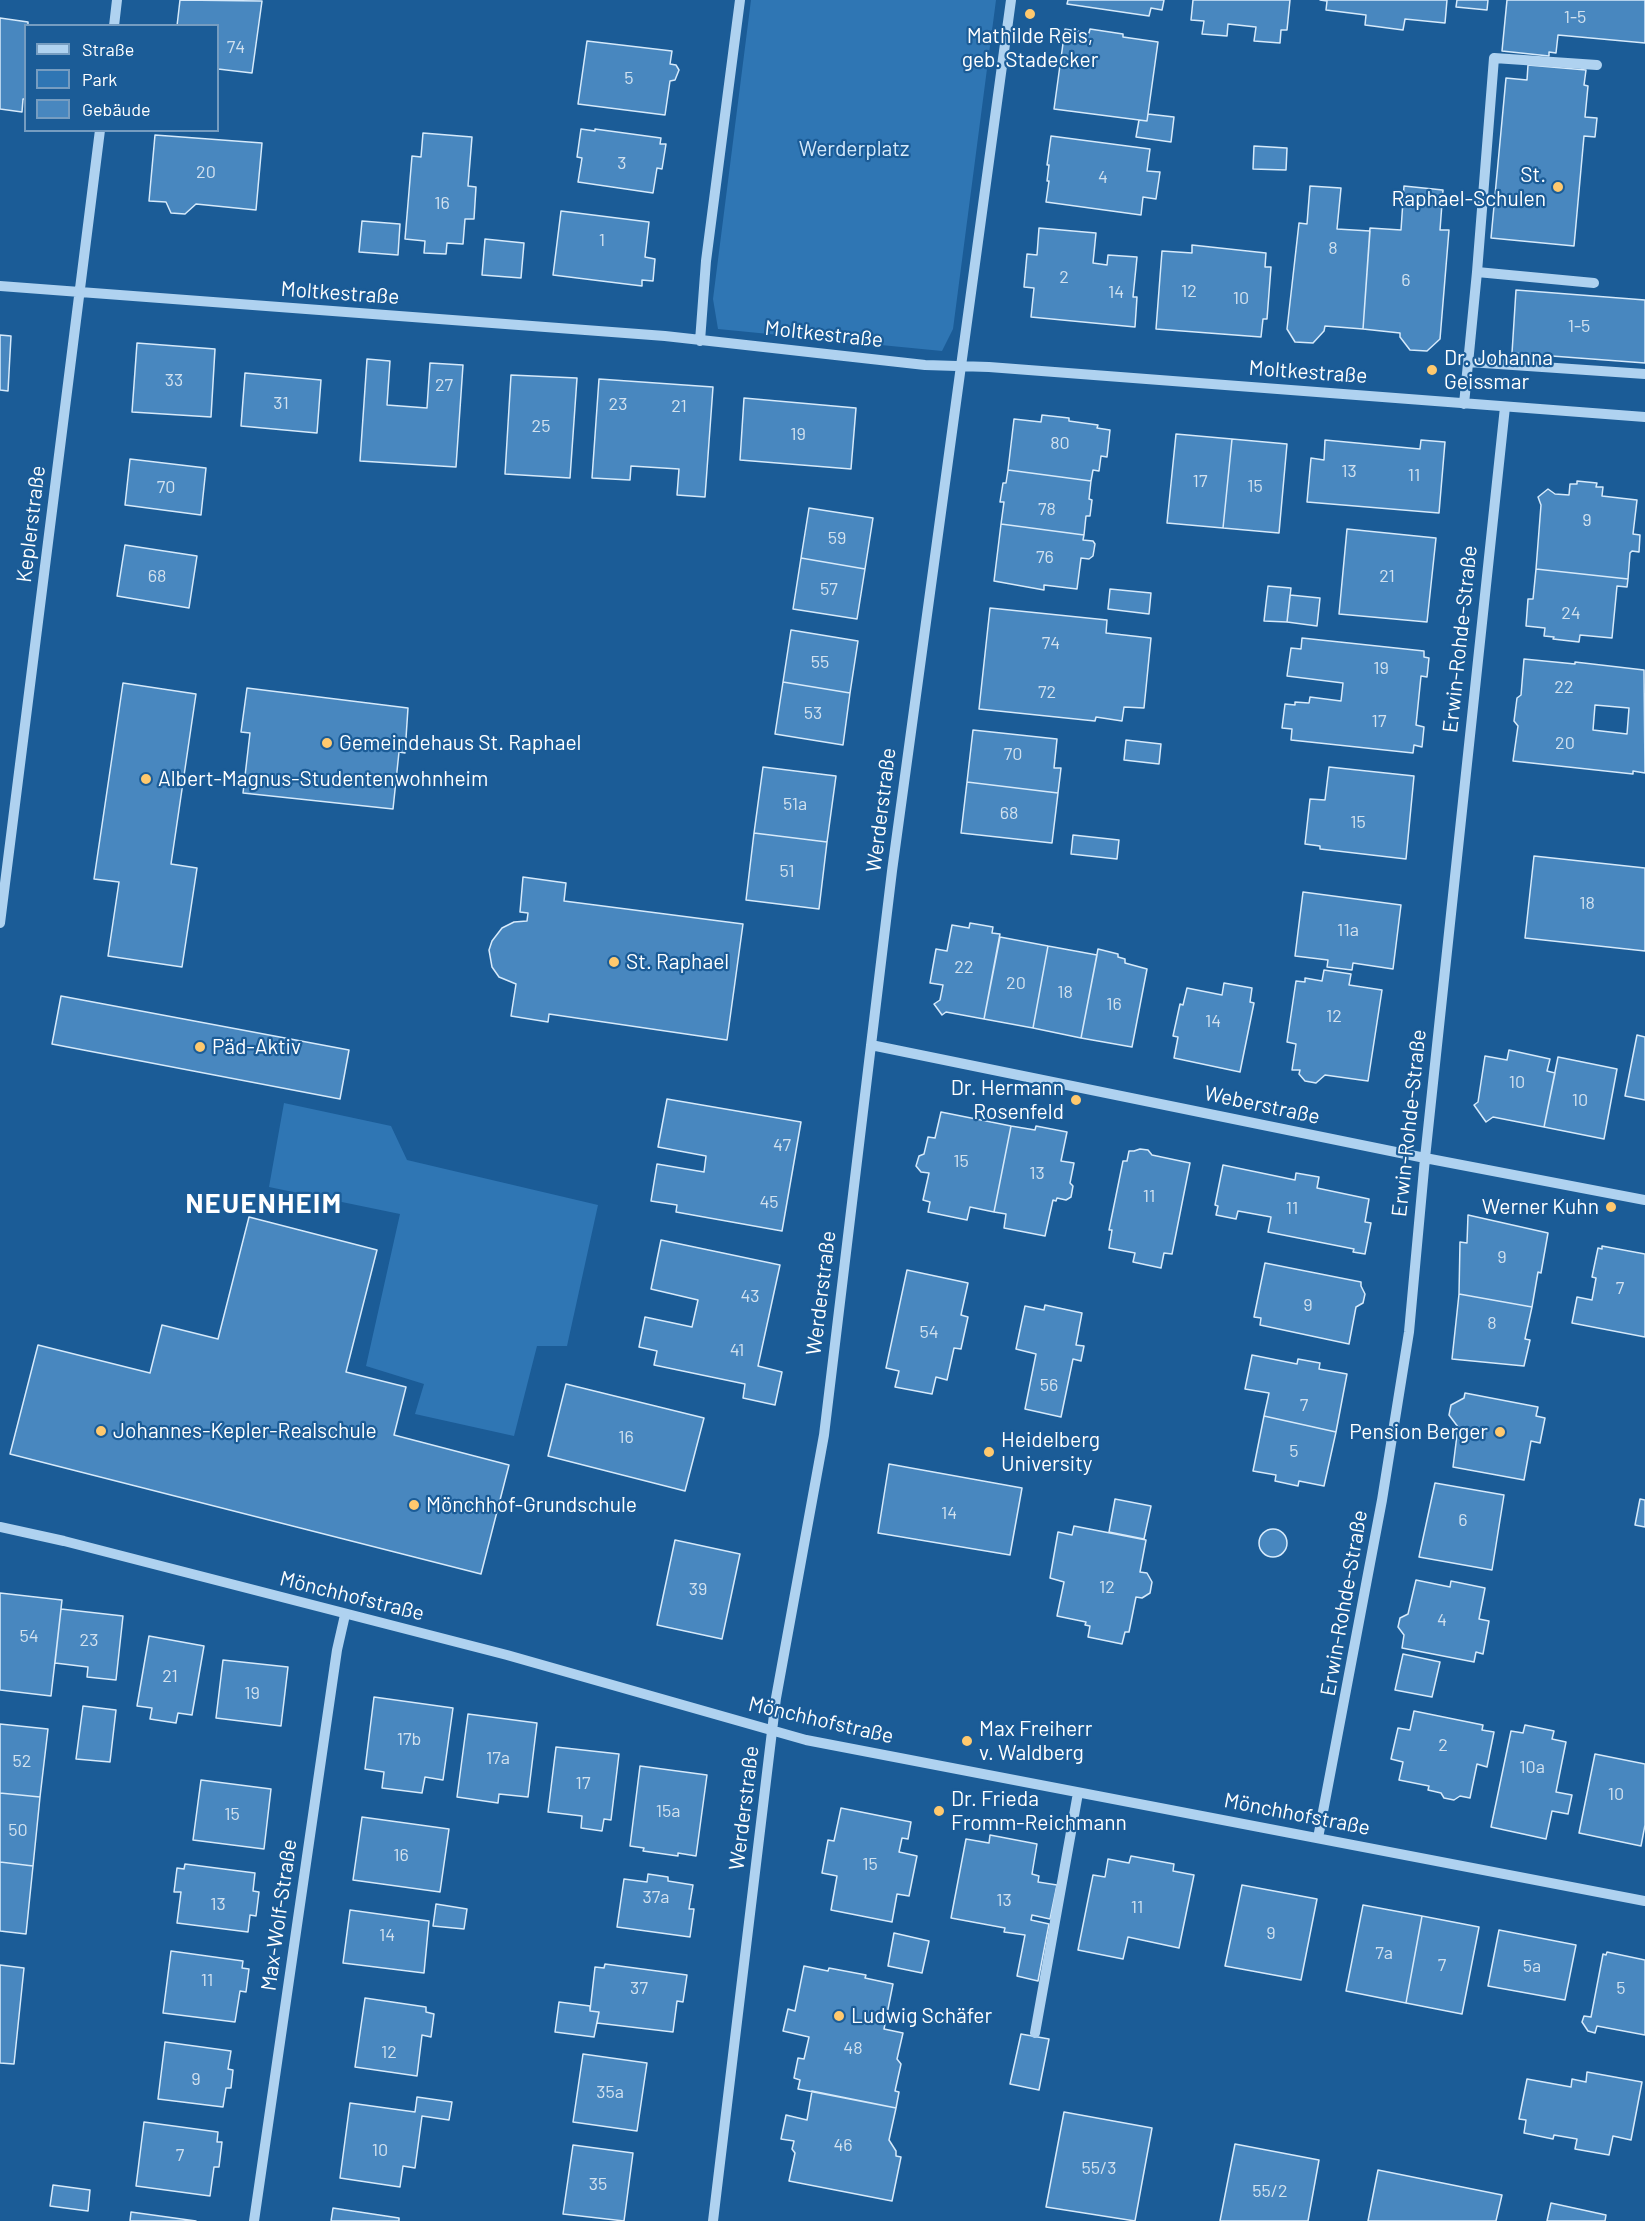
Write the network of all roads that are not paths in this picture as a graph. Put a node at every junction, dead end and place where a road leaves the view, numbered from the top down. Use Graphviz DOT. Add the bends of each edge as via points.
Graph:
graph roads {
  1 [pos="117,0"];
  2 [pos="740,0"];
  3 [pos="1011,0"];
  4 [pos="114,24"];
  5 [pos="1597,65"];
  6 [pos="100,132"];
  7 [pos="1477,272"];
  8 [pos="1594,283"];
  9 [pos="0,286"];
  10 [pos="80,293"];
  11 [pos="700,341"];
  12 [pos="1469,363"];
  13 [pos="959,368"];
  14 [pos="1645,374"];
  15 [pos="1464,404"];
  16 [pos="1505,407"];
  17 [pos="1645,417"];
  18 [pos="0,923"];
  19 [pos="872,1046"];
  20 [pos="1425,1158"];
  21 [pos="1645,1200"];
  22 [pos="0,1527"];
  23 [pos="345,1615"];
  24 [pos="773,1731"];
  25 [pos="1078,1793"];
  26 [pos="1318,1838"];
  27 [pos="1645,1901"];
  28 [pos="1035,2033"];
  29 [pos="254,2221"];
  30 [pos="713,2221"];
  1 -- 4 [label="street"];
  2 -- 11 [label="street" via="706,261"];
  3 -- 13 [label="street"];
  5 -- 7 [label="street" via="1494,58"];
  6 -- 10 [label="street, Keplerstraße"];
  7 -- 8 [label="street"];
  7 -- 12 [label="street"];
  9 -- 10 [label="street, Moltkestraße"];
  10 -- 11 [label="street, Moltkestraße"];
  10 -- 18 [label="street, Keplerstraße"];
  11 -- 13 [label="street, Moltkestraße"];
  12 -- 14 [label="street"];
  12 -- 15 [label="street"];
  13 -- 15 [label="street, Moltkestraße" via="989,367"];
  13 -- 19 [label="street, Werderstraße"];
  15 -- 16 [label="street, Moltkestraße"];
  16 -- 17 [label="street, Moltkestraße"];
  16 -- 20 [label="street, Erwin-Rohde-Straße"];
  19 -- 20 [label="street, Weberstraße"];
  19 -- 24 [label="street, Werderstraße" via="824,1435"];
  20 -- 21 [label="street, Weberstraße"];
  20 -- 26 [label="street, Erwin-Rohde-Straße" via="1409,1332 1382,1500"];
  22 -- 23 [label="street, Mönchhofstraße"];
  23 -- 24 [label="street, Mönchhofstraße" via="490,1650"];
  23 -- 29 [label="street, Max-Wolf-Straße"];
  24 -- 25 [label="street, Mönchhofstraße"];
  24 -- 30 [label="street, Werderstraße"];
  25 -- 26 [label="street, Mönchhofstraße"];
  25 -- 28 [label="street"];
  26 -- 27 [label="street, Mönchhofstraße"];
}
